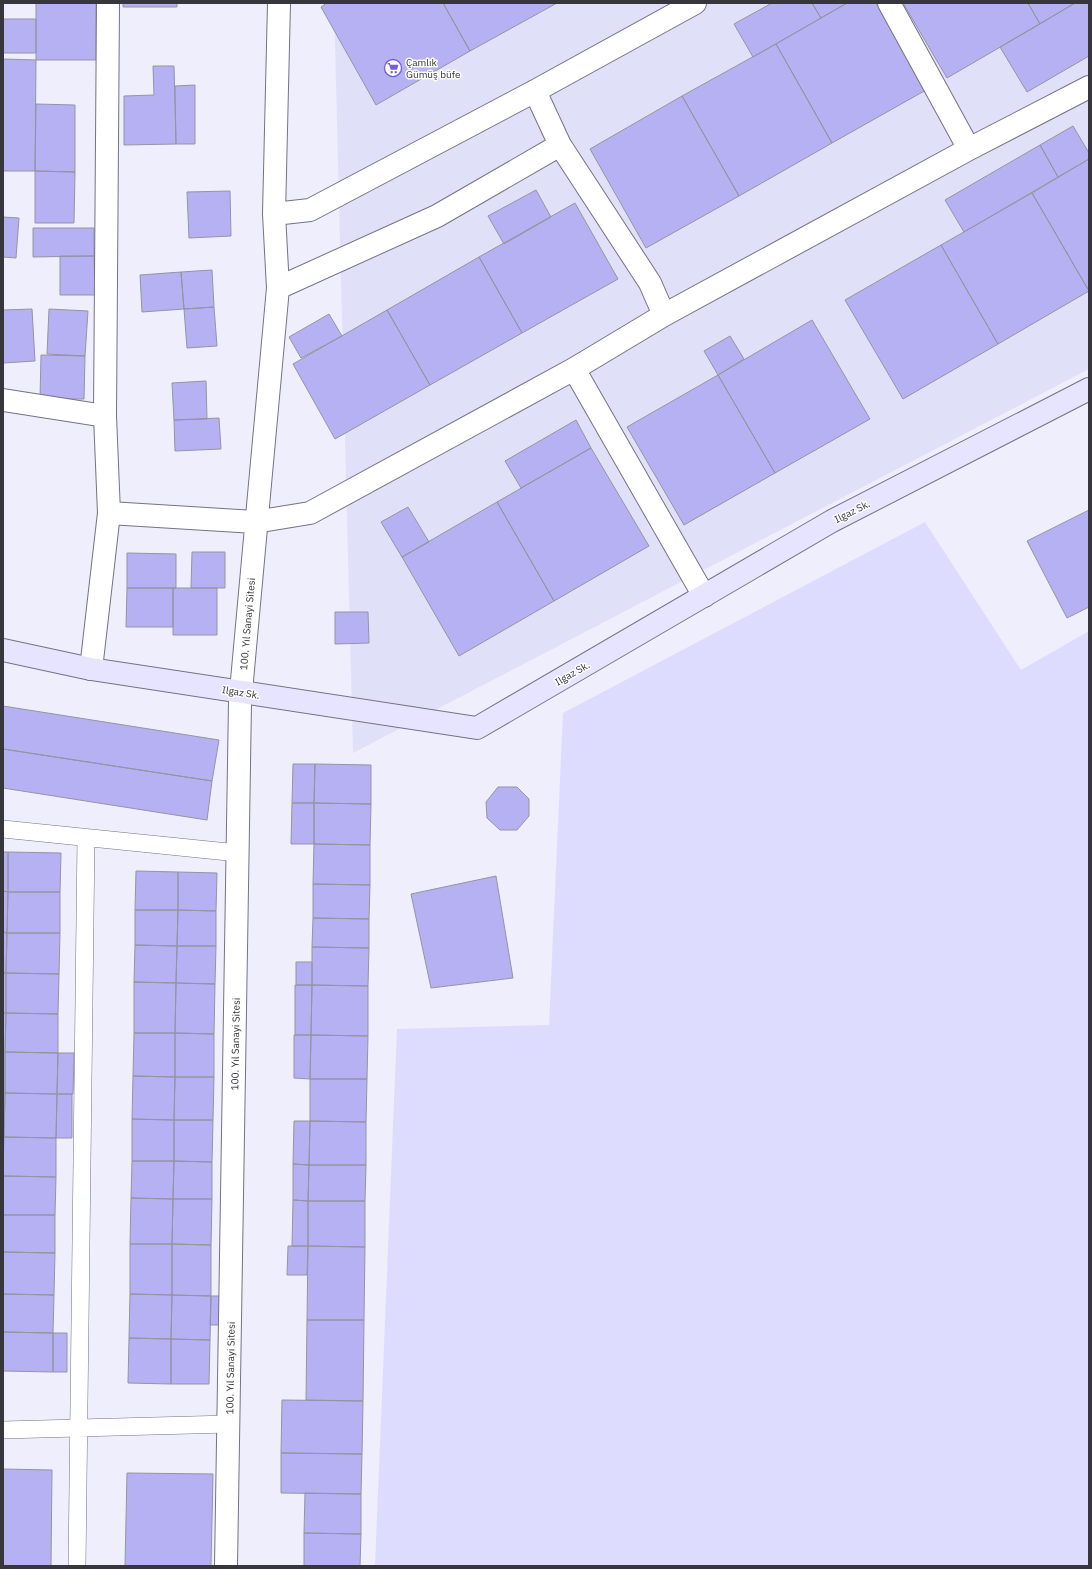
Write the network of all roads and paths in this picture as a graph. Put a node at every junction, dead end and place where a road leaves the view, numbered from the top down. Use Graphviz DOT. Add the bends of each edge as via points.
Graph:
graph roads {
  1 [pos="108,3"];
  2 [pos="279,3"];
  3 [pos="695,3"];
  4 [pos="890,3"];
  5 [pos="1089,88"];
  6 [pos="534,92"];
  7 [pos="560,145"];
  8 [pos="969,149"];
  9 [pos="274,214"];
  10 [pos="278,288"];
  11 [pos="664,315"];
  12 [pos="574,369"];
  13 [pos="1089,389"];
  14 [pos="3,400"];
  15 [pos="105,416"];
  16 [pos="109,513"];
  17 [pos="255,522"];
  18 [pos="704,596"];
  19 [pos="3,650"];
  20 [pos="91,669"];
  21 [pos="241,692"];
  22 [pos="3,829"];
  23 [pos="86,838"];
  24 [pos="238,853"];
  25 [pos="229,1424"];
  26 [pos="80,1428"];
  27 [pos="3,1430"];
  28 [pos="77,1566"];
  29 [pos="226,1566"];
  1 -- 15 [label="street"];
  2 -- 9 [label="street, 100. Yıl Sanayi Sitesi"];
  3 -- 6 [label="street"];
  4 -- 8 [label="street"];
  5 -- 8 [label="street"];
  6 -- 7 [label="street"];
  6 -- 9 [label="street" via="310,210"];
  7 -- 10 [label="street" via="437,216"];
  7 -- 11 [label="street" via="650,283"];
  8 -- 11 [label="street"];
  9 -- 10 [label="street, 100. Yıl Sanayi Sitesi"];
  10 -- 17 [label="street, 100. Yıl Sanayi Sitesi"];
  11 -- 12 [label="street"];
  12 -- 17 [label="street" via="310,513"];
  12 -- 18 [label="street"];
  13 -- 18 [label="street, Ilgaz Sk." via="832,521"];
  14 -- 15 [label="street"];
  15 -- 16 [label="street"];
  16 -- 17 [label="street"];
  16 -- 20 [label="street"];
  17 -- 21 [label="street, 100. Yıl Sanayi Sitesi"];
  18 -- 21 [label="street, Ilgaz Sk." via="477,728"];
  19 -- 20 [label="street, Ilgaz Sk."];
  20 -- 21 [label="street, Ilgaz Sk."];
  21 -- 24 [label="street, 100. Yıl Sanayi Sitesi"];
  22 -- 23 [label="lane"];
  23 -- 24 [label="lane"];
  23 -- 26 [label="lane"];
  24 -- 25 [label="street, 100. Yıl Sanayi Sitesi"];
  25 -- 26 [label="lane"];
  25 -- 29 [label="street, 100. Yıl Sanayi Sitesi"];
  26 -- 27 [label="lane"];
  26 -- 28 [label="lane"];
}
